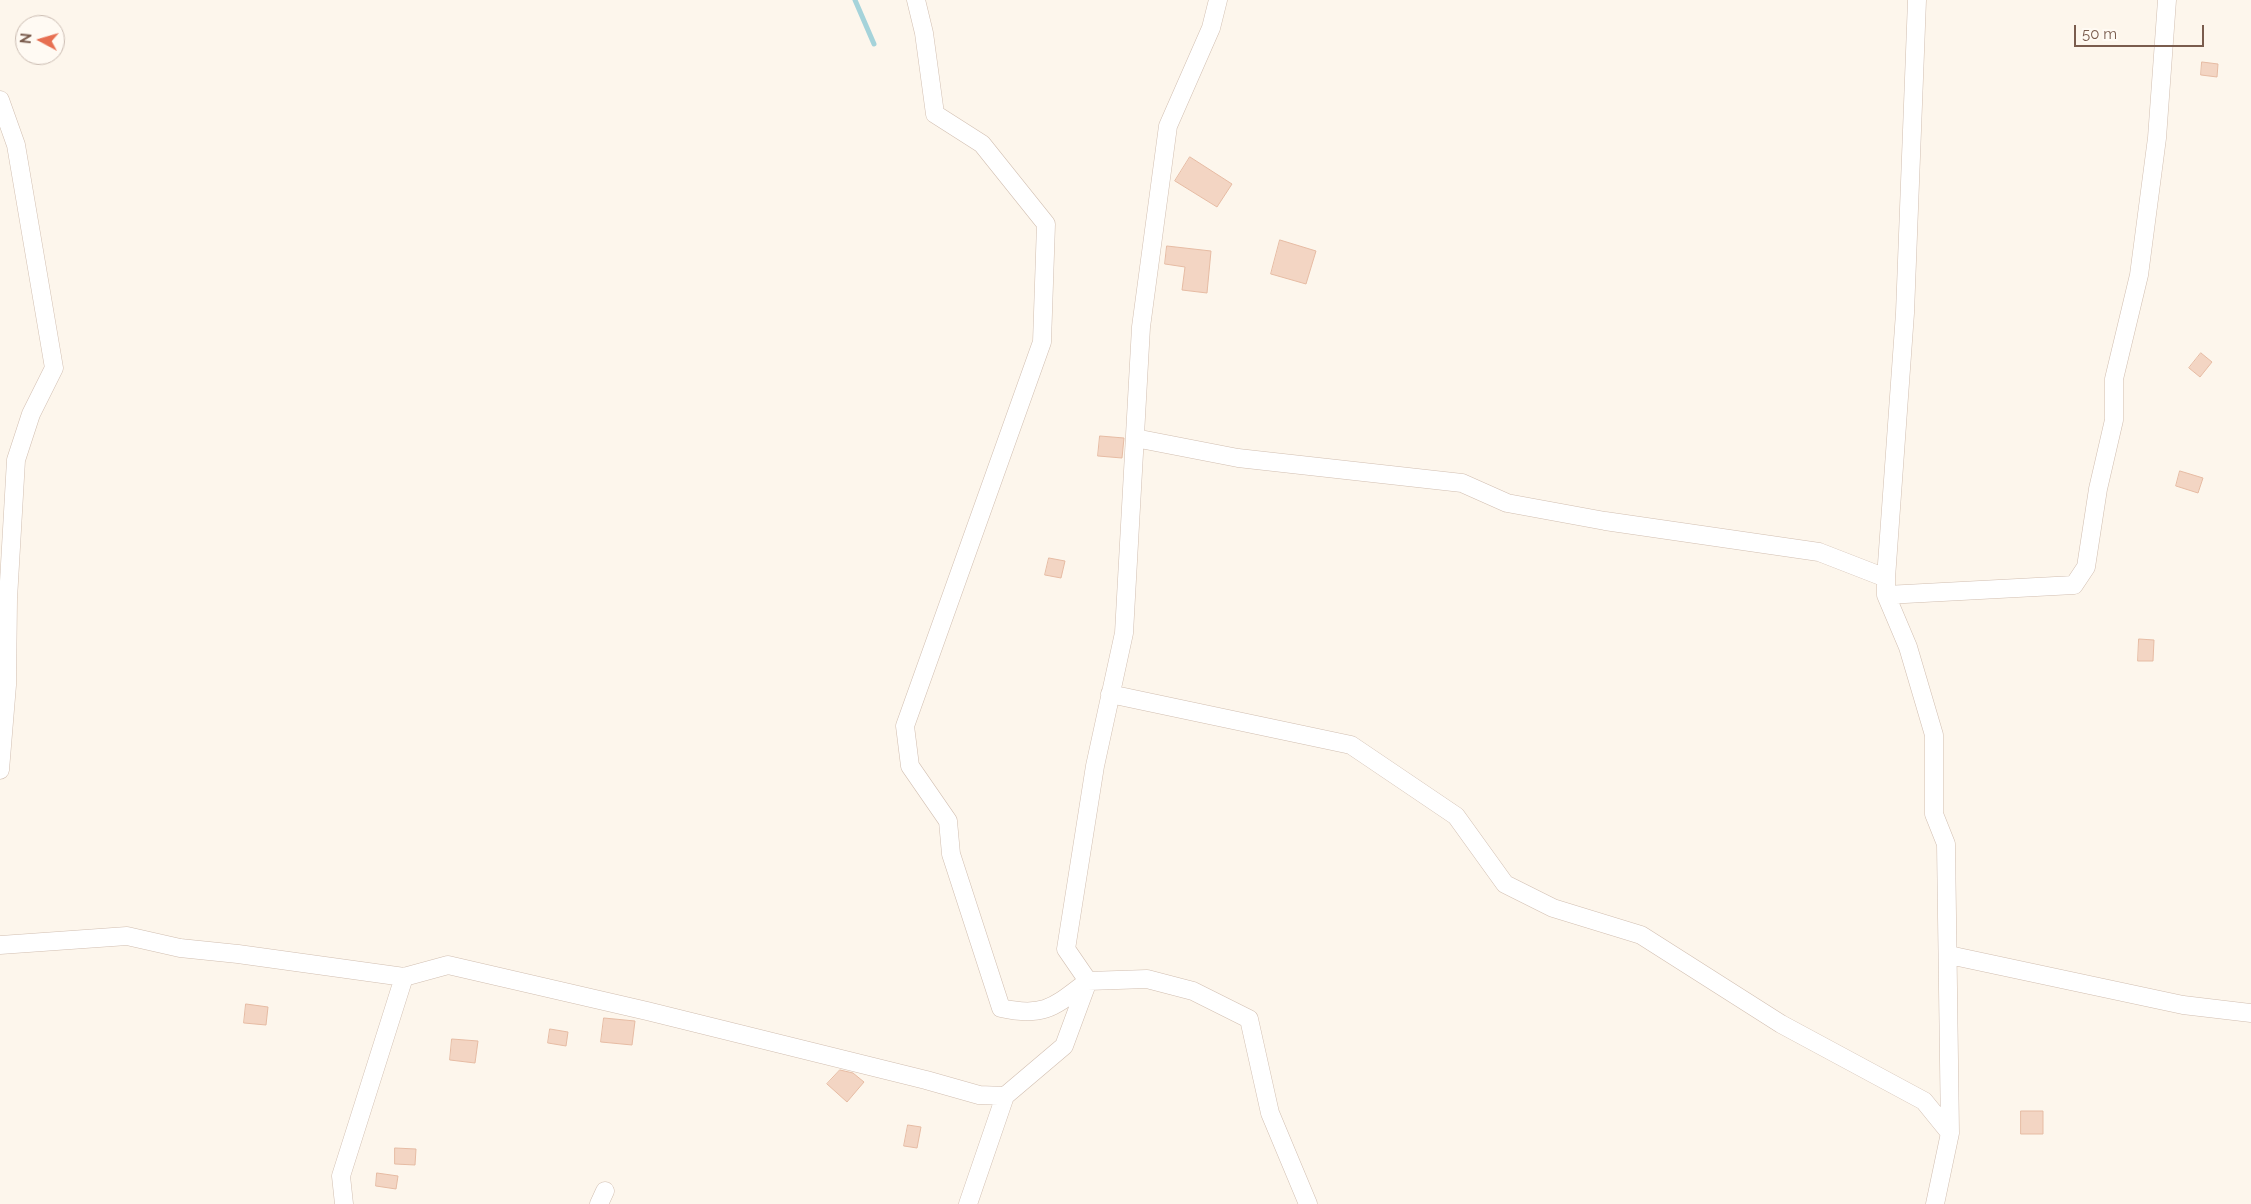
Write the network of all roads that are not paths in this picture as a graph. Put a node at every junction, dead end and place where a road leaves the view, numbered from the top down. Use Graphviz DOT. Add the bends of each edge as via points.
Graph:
graph roads {
  1 [pos="916,0"];
  2 [pos="1218,0"];
  3 [pos="1917,0"];
  4 [pos="2167,0"];
  5 [pos="0,100"];
  6 [pos="1135,438"];
  7 [pos="1886,587"];
  8 [pos="1110,694"];
  9 [pos="0,770"];
  10 [pos="0,945"];
  11 [pos="1949,955"];
  12 [pos="404,976"];
  13 [pos="1088,981"];
  14 [pos="2251,1013"];
  15 [pos="1005,1096"];
  16 [pos="1950,1133"];
  17 [pos="344,1204"];
  18 [pos="968,1204"];
  19 [pos="1308,1204"];
  20 [pos="1936,1204"];
  1 -- 13 [label="street" via="935,114 982,144 1046,224 1042,342 905,726 910,766 948,821 951,854 1001,1008 1020,1012 1051,1008"];
  2 -- 6 [label="street" via="1210,28 1168,126 1141,327"];
  3 -- 7 [label="street" via="1905,313"];
  4 -- 7 [label="street" via="2157,138 2139,275 2114,379 2114,420 2098,489 2086,567 2074,585"];
  5 -- 9 [label="street" via="16,145 54,368 31,414 16,460 7,685"];
  6 -- 7 [label="street" via="1238,458 1462,483 1507,503 1605,521 1819,552"];
  6 -- 8 [label="street" via="1124,633"];
  7 -- 11 [label="street" via="1934,735 1934,814 1946,844"];
  8 -- 13 [label="street" via="1095,766 1066,949"];
  8 -- 16 [label="street" via="1350,745 1456,816 1505,884 1553,908 1641,935 1781,1024 1924,1101"];
  10 -- 12 [label="street" via="127,936 180,948"];
  11 -- 14 [label="street" via="2183,1005"];
  11 -- 16 [label="street"];
  12 -- 15 [label="street" via="448,965 647,1011 980,1095"];
  12 -- 17 [label="street" via="341,1176"];
  13 -- 15 [label="street" via="1064,1046"];
  13 -- 19 [label="street" via="1147,979 1193,991 1249,1019 1270,1113"];
  15 -- 18 [label="street"];
  16 -- 20 [label="street"];
}
